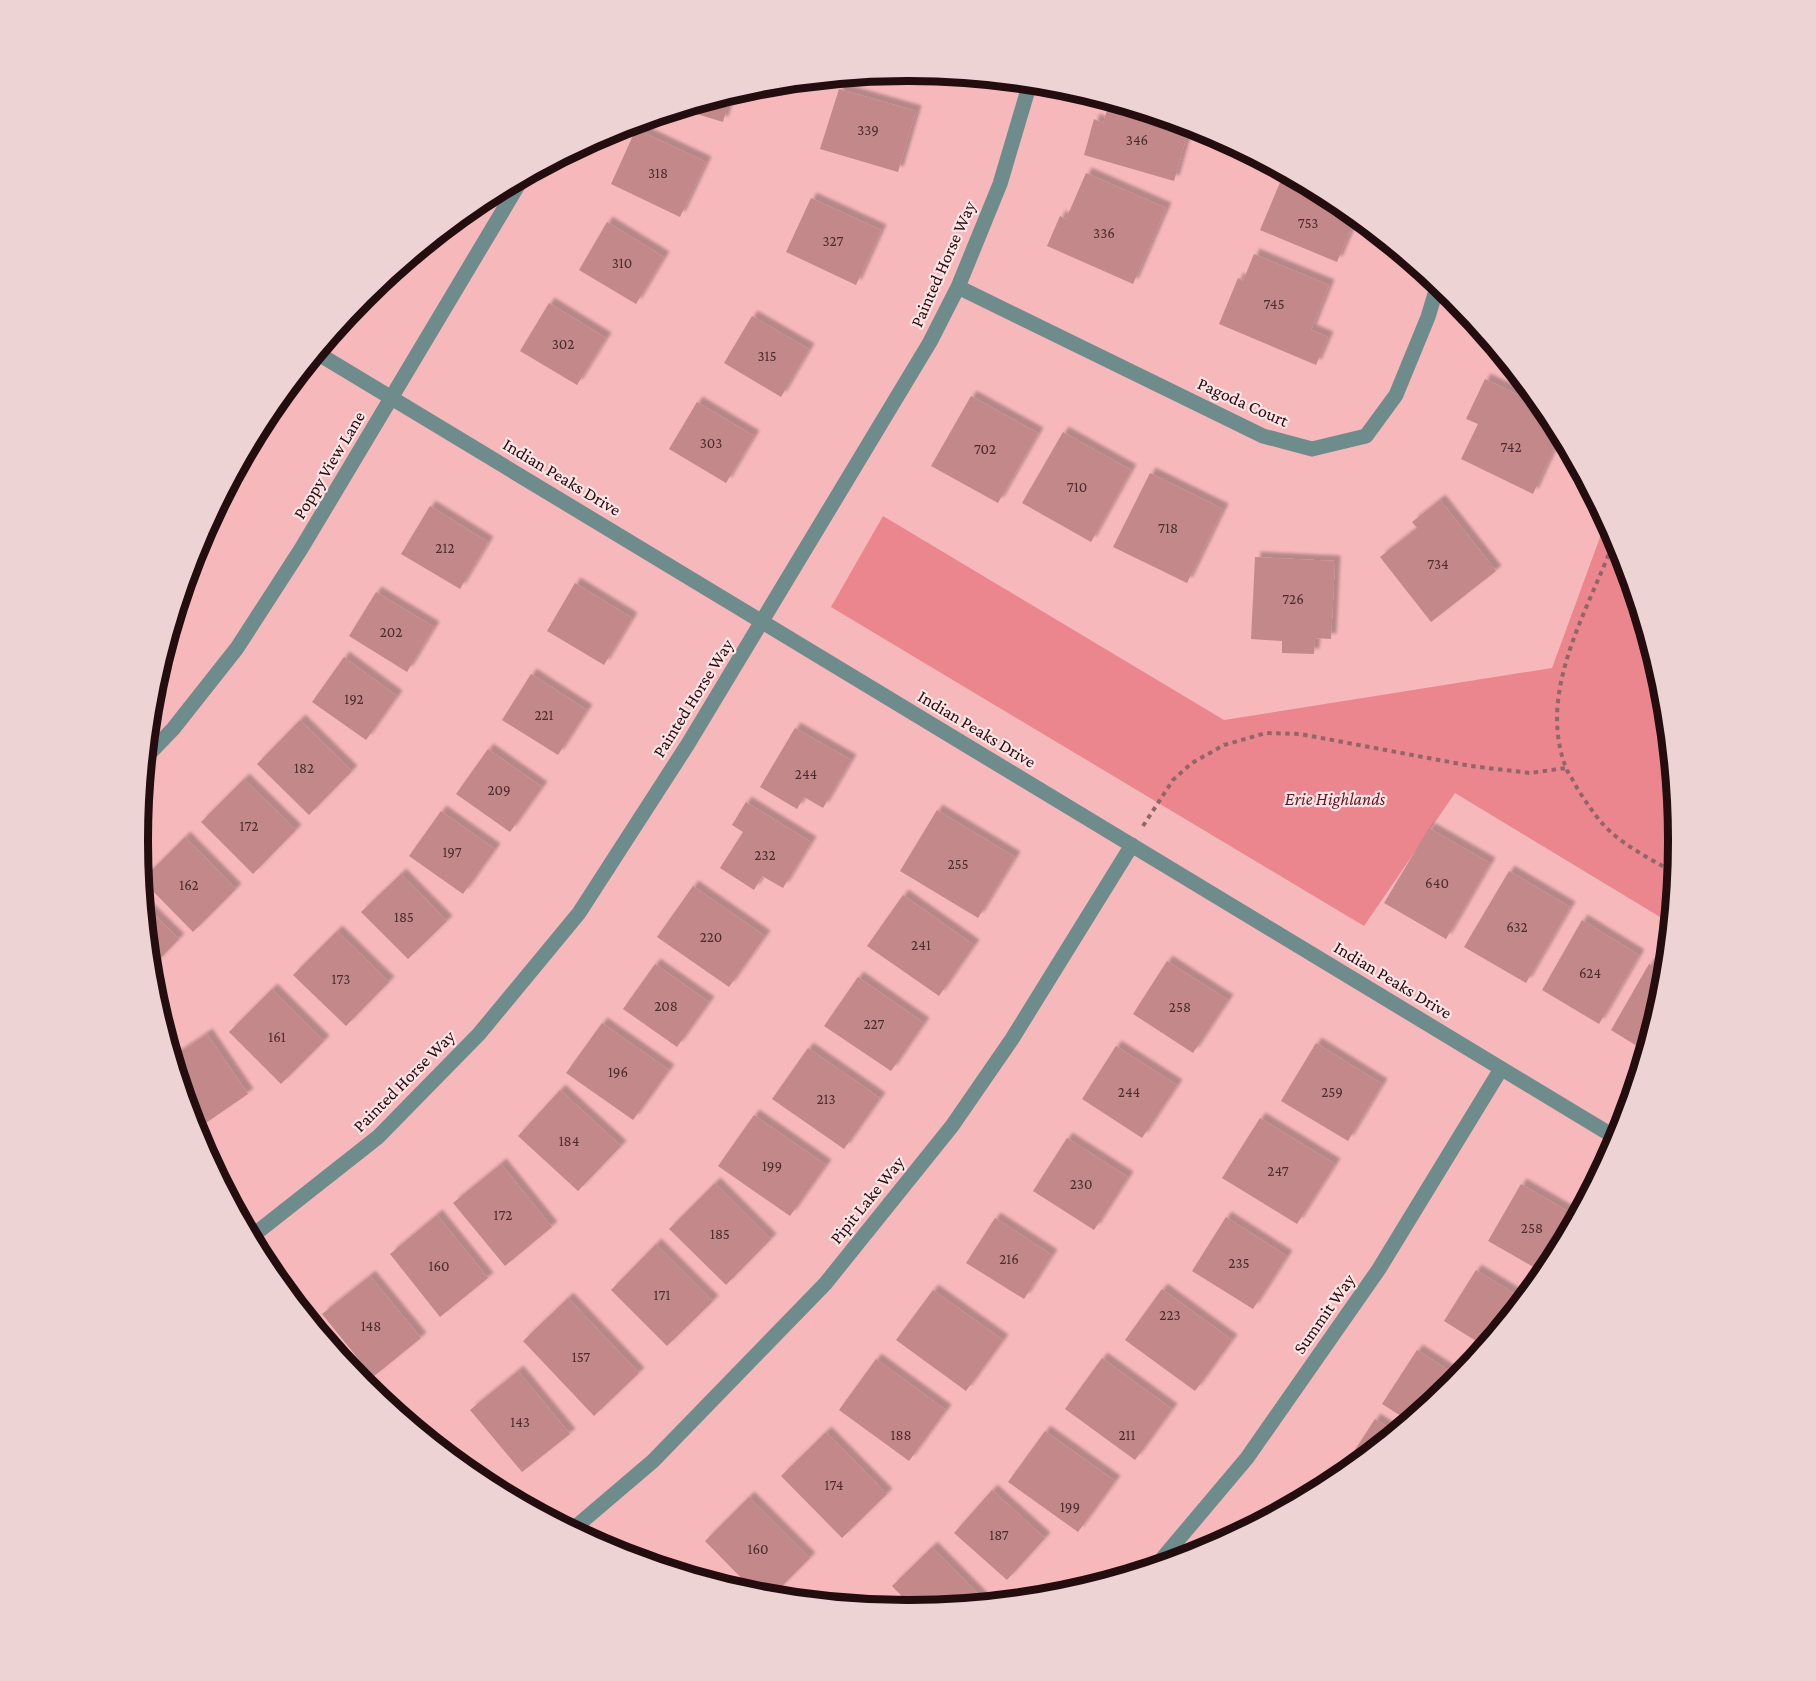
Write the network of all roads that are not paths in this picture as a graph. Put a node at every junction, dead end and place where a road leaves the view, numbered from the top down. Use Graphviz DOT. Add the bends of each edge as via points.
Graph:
graph roads {
  1 [pos="1027,91"];
  2 [pos="514,191"];
  3 [pos="958,287"];
  4 [pos="1435,294"];
  5 [pos="323,357"];
  6 [pos="392,398"];
  7 [pos="763,622"];
  8 [pos="154,748"];
  9 [pos="1132,845"];
  10 [pos="1501,1069"];
  11 [pos="1609,1134"];
  12 [pos="257,1232"];
  13 [pos="578,1525"];
  14 [pos="1165,1555"];
  1 -- 3 [label="street, Painted Horse Way" via="1000,184"];
  2 -- 6 [label="street, Poppy View Lane"];
  3 -- 4 [label="street, Pagoda Court" via="1263,436 1312,449 1366,436 1396,394"];
  3 -- 7 [label="street, Painted Horse Way" via="930,342"];
  5 -- 6 [label="street, Indian Peaks Drive"];
  6 -- 7 [label="street, Indian Peaks Drive"];
  6 -- 8 [label="street, Poppy View Lane" via="237,648"];
  7 -- 9 [label="street, Indian Peaks Drive"];
  7 -- 12 [label="street, Painted Horse Way" via="579,912 479,1034 378,1137"];
  9 -- 10 [label="street, Indian Peaks Drive"];
  9 -- 13 [label="street, Pipit Lake Way" via="1012,1039 959,1116 825,1284 653,1461"];
  10 -- 11 [label="street, Indian Peaks Drive"];
  10 -- 14 [label="street, Summit Way" via="1379,1269 1247,1458"];
}
